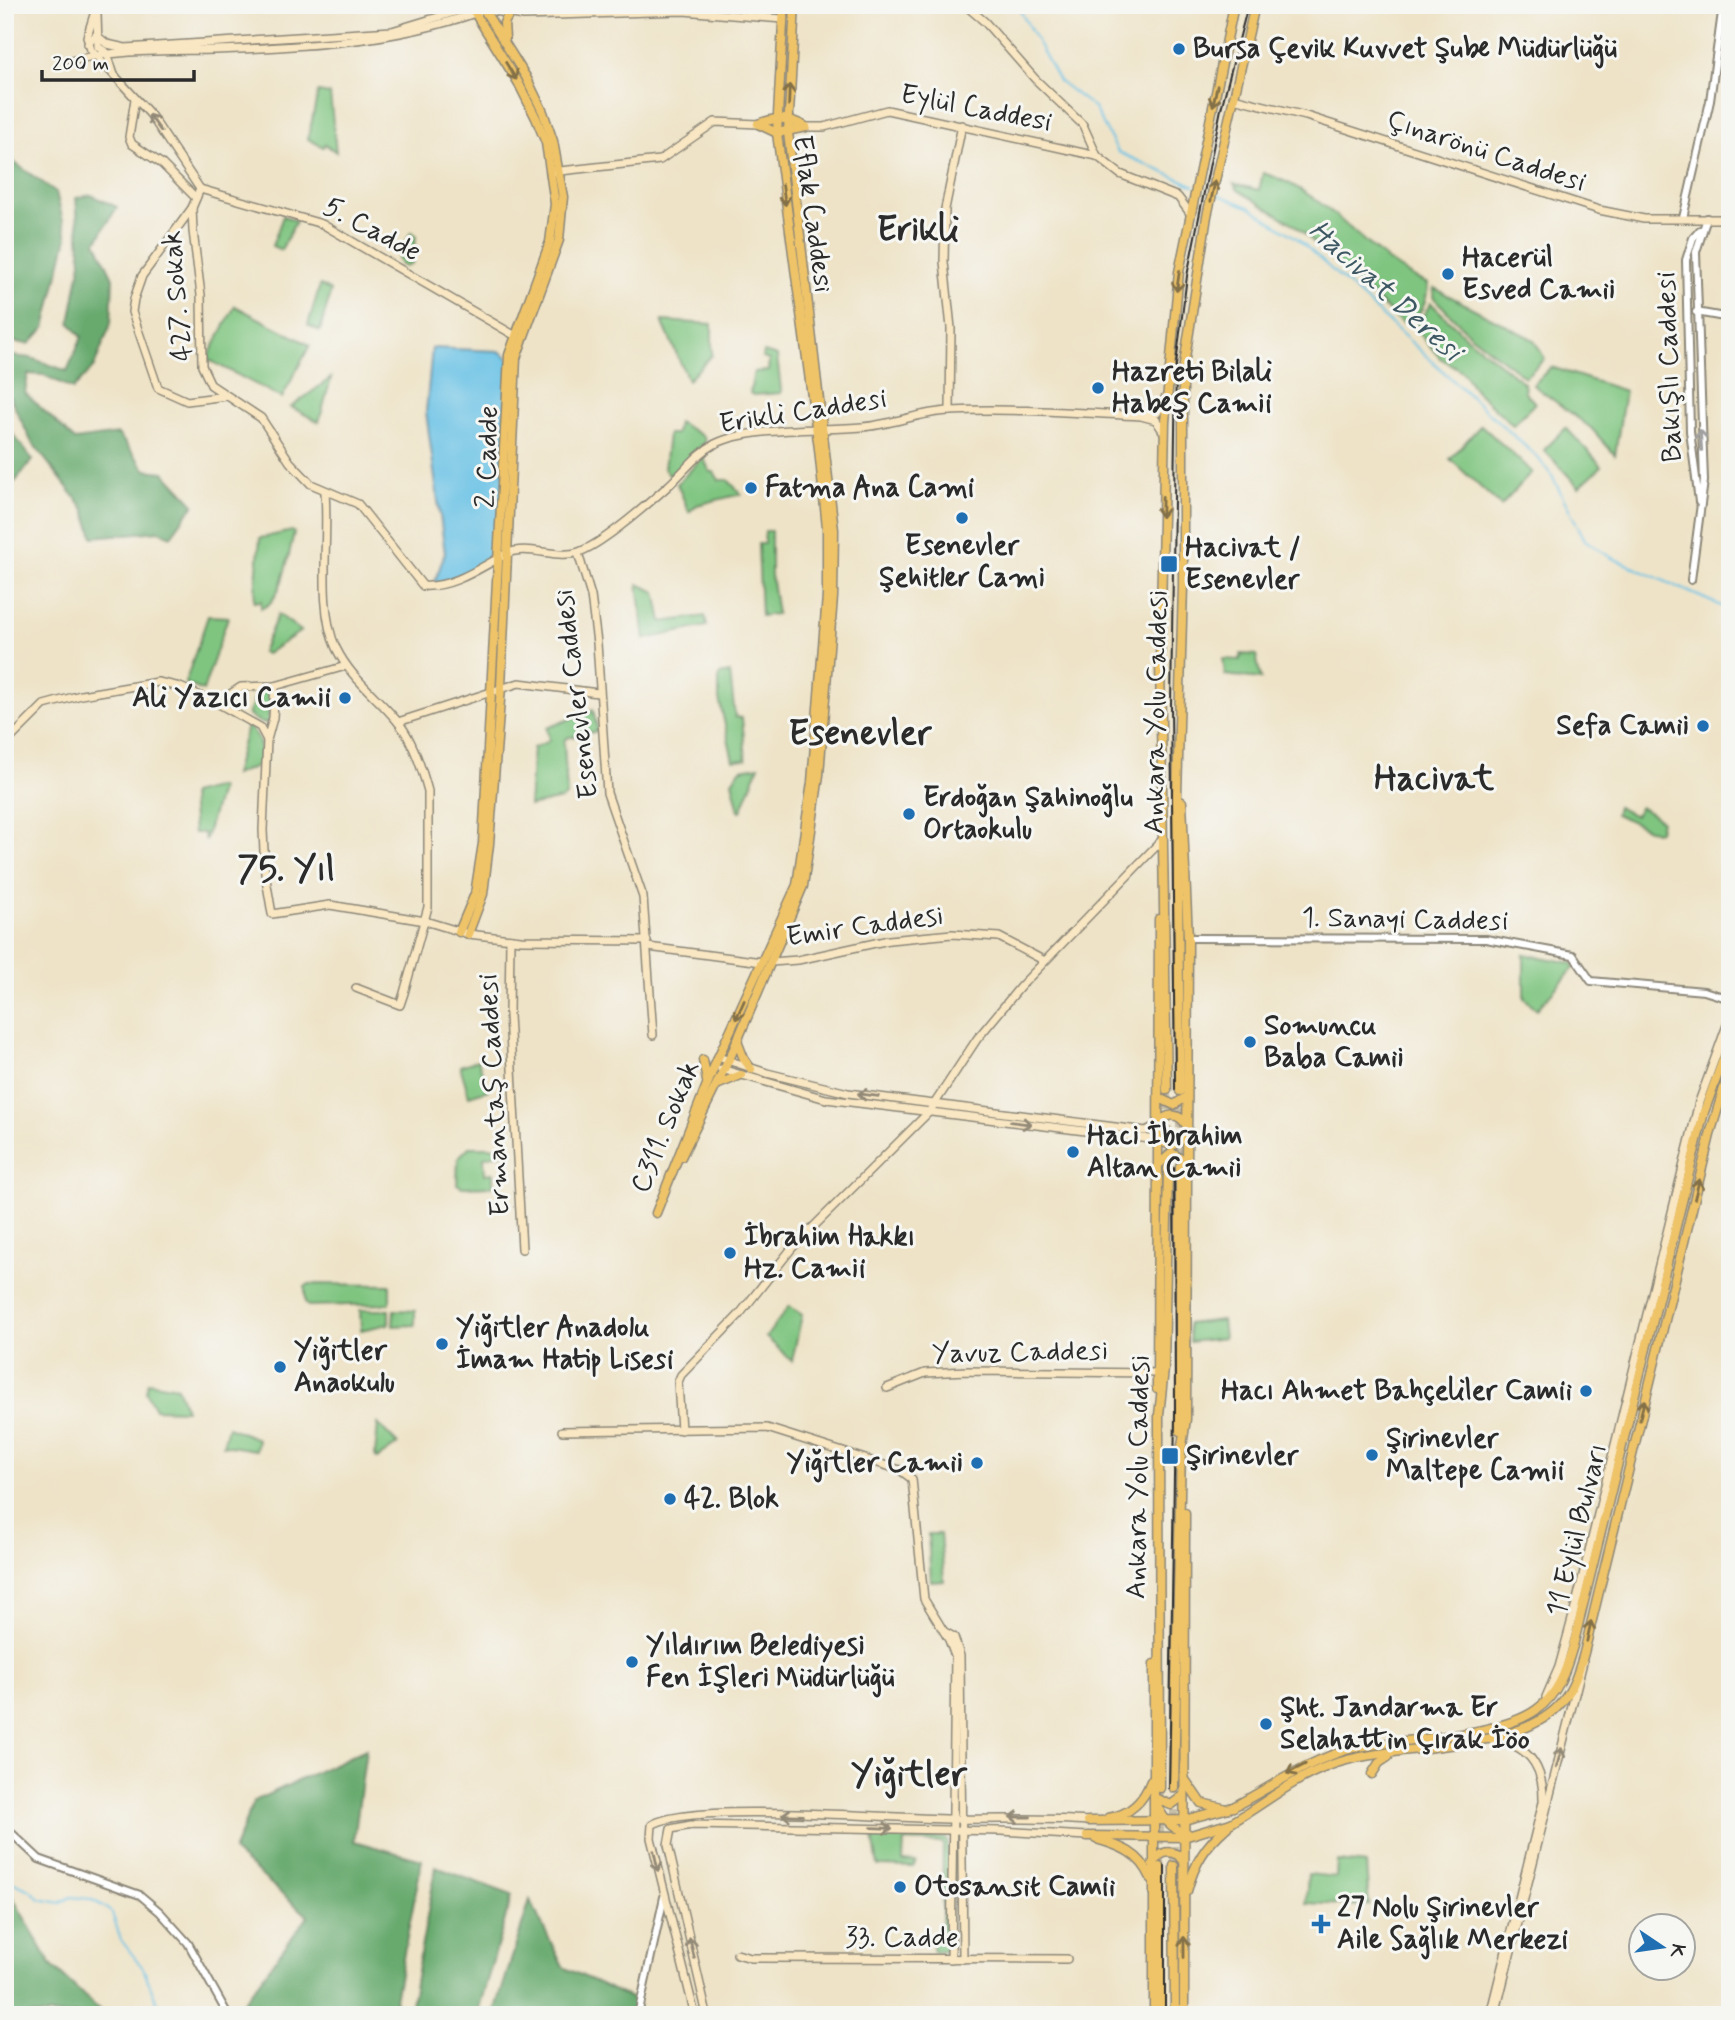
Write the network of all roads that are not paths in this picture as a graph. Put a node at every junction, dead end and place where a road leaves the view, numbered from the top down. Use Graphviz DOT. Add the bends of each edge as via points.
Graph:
graph roads {
  1 [pos="784,5"];
  2 [pos="795,5"];
  3 [pos="964,5"];
  4 [pos="1234,5"];
  5 [pos="1255,5"];
  6 [pos="1723,5"];
  7 [pos="483,7"];
  8 [pos="467,8"];
  9 [pos="509,14"];
  10 [pos="783,19"];
  11 [pos="96,35"];
  12 [pos="271,43"];
  13 [pos="88,44"];
  14 [pos="508,47"];
  15 [pos="107,53"];
  16 [pos="94,55"];
  17 [pos="71,61"];
  18 [pos="114,78"];
  19 [pos="1233,98"];
  20 [pos="135,99"];
  21 [pos="776,117"];
  22 [pos="789,118"];
  23 [pos="758,124"];
  24 [pos="962,125"];
  25 [pos="806,127"];
  26 [pos="788,132"];
  27 [pos="777,133"];
  28 [pos="177,152"];
  29 [pos="1097,156"];
  30 [pos="161,163"];
  31 [pos="555,171"];
  32 [pos="200,189"];
  33 [pos="196,198"];
  34 [pos="192,208"];
  35 [pos="1191,209"];
  36 [pos="1684,218"];
  37 [pos="1707,218"];
  38 [pos="1730,219"];
  39 [pos="1702,229"];
  40 [pos="1687,312"];
  41 [pos="1698,312"];
  42 [pos="1730,318"];
  43 [pos="514,335"];
  44 [pos="1166,395"];
  45 [pos="226,396"];
  46 [pos="950,411"];
  47 [pos="1141,416"];
  48 [pos="820,428"];
  49 [pos="1164,439"];
  50 [pos="325,493"];
  51 [pos="1700,508"];
  52 [pos="508,552"];
  53 [pos="578,553"];
  54 [pos="500,558"];
  55 [pos="1691,580"];
  56 [pos="346,666"];
  57 [pos="275,686"];
  58 [pos="497,689"];
  59 [pos="598,693"];
  60 [pos="217,703"];
  61 [pos="398,722"];
  62 [pos="267,740"];
  63 [pos="5,744"];
  64 [pos="1179,750"];
  65 [pos="1163,839"];
  66 [pos="1163,853"];
  67 [pos="425,921"];
  68 [pos="464,933"];
  69 [pos="1188,938"];
  70 [pos="510,939"];
  71 [pos="648,944"];
  72 [pos="1043,960"];
  73 [pos="767,962"];
  74 [pos="356,988"];
  75 [pos="1730,999"];
  76 [pos="1730,1017"];
  77 [pos="653,1034"];
  78 [pos="1730,1041"];
  79 [pos="736,1044"];
  80 [pos="703,1060"];
  81 [pos="716,1062"];
  82 [pos="725,1066"];
  83 [pos="1730,1068"];
  84 [pos="751,1069"];
  85 [pos="743,1075"];
  86 [pos="707,1083"];
  87 [pos="950,1084"];
  88 [pos="716,1086"];
  89 [pos="1167,1090"];
  90 [pos="1183,1094"];
  91 [pos="1159,1098"];
  92 [pos="936,1104"];
  93 [pos="961,1107"];
  94 [pos="929,1112"];
  95 [pos="1159,1124"];
  96 [pos="1186,1125"];
  97 [pos="1186,1136"];
  98 [pos="1158,1140"];
  99 [pos="680,1158"];
  100 [pos="1183,1165"];
  101 [pos="1163,1166"];
  102 [pos="656,1213"];
  103 [pos="522,1249"];
  104 [pos="1157,1373"];
  105 [pos="887,1388"];
  106 [pos="1159,1415"];
  107 [pos="681,1430"];
  108 [pos="562,1431"];
  109 [pos="1181,1457"];
  110 [pos="1159,1487"];
  111 [pos="1584,1653"];
  112 [pos="1543,1704"];
  113 [pos="1480,1739"];
  114 [pos="1398,1752"];
  115 [pos="1352,1759"];
  116 [pos="1184,1774"];
  117 [pos="1153,1775"];
  118 [pos="1160,1788"];
  119 [pos="1174,1788"];
  120 [pos="1184,1794"];
  121 [pos="1233,1807"];
  122 [pos="957,1819"];
  123 [pos="1184,1819"];
  124 [pos="1088,1821"];
  125 [pos="1154,1822"];
  126 [pos="1169,1823"];
  127 [pos="1231,1823"];
  128 [pos="5,1827"];
  129 [pos="957,1831"];
  130 [pos="1184,1835"];
  131 [pos="1087,1836"];
  132 [pos="1157,1838"];
  133 [pos="1184,1861"];
  134 [pos="1157,1865"];
  135 [pos="1174,1866"];
  136 [pos="1153,1882"];
  137 [pos="664,1896"];
  138 [pos="1184,1904"];
  139 [pos="737,1954"];
  140 [pos="951,1959"];
  141 [pos="963,1959"];
  142 [pos="1067,1959"];
  143 [pos="228,2015"];
  144 [pos="638,2015"];
  145 [pos="695,2015"];
  146 [pos="707,2015"];
  147 [pos="1154,2015"];
  148 [pos="1160,2015"];
  149 [pos="1175,2015"];
  150 [pos="1184,2015"];
  151 [pos="1490,2015"];
  152 [pos="1495,2015"];
  1 -- 10 [label="main road, Eflak Caddesi"];
  22 -- 2 [label="main road, Eflak Caddesi, one-way"];
  3 -- 29 [label="main road" via="1083,125"];
  4 -- 35 [label="main road, Ankara Yolu Caddesi, one-way"];
  5 -- 19 [label="main road, Ankara Yolu Caddesi"];
  6 -- 36 [label="street" via="1710,101"];
  7 -- 8 [label="main road"];
  7 -- 9 [label="main road"];
  7 -- 14 [label="main road, 2. Cadde"];
  8 -- 12 [label="main road" via="391,31"];
  8 -- 12 [label="main road" via="392,36"];
  8 -- 31 [label="main road, 2. Cadde, one-way" via="518,82"];
  9 -- 10 [label="main road" via="570,17 683,12"];
  9 -- 14 [label="main road" via="503,29"];
  10 -- 21 [label="main road, Eflak Caddesi"];
  11 -- 12 [label="main road" via="107,44 125,48"];
  11 -- 13 [label="main road"];
  11 -- 13 [label="main road" via="97,5"];
  11 -- 15 [label="main road" via="98,47"];
  12 -- 15 [label="main road"];
  13 -- 16 [label="main road"];
  14 -- 31 [label="main road, 2. Cadde" via="543,112"];
  15 -- 16 [label="main road"];
  15 -- 18 [label="main road"];
  16 -- 17 [label="main road"];
  16 -- 18 [label="main road"];
  18 -- 20 [label="main road"];
  19 -- 36 [label="main road, Çınarönü Caddesi" via="1323,121 1585,206 1644,219"];
  64 -- 19 [label="main road, Ankara Yolu Caddesi, one-way" via="1183,371 1207,216"];
  28 -- 20 [label="main road, one-way"];
  20 -- 30 [label="main road" via="132,144"];
  21 -- 22 [label="main road"];
  21 -- 23 [label="main road"];
  21 -- 27 [label="main road, Eflak Caddesi"];
  22 -- 25 [label="main road"];
  22 -- 26 [label="main road, Eflak Caddesi"];
  23 -- 27 [label="main road"];
  23 -- 31 [label="main road" via="715,122 660,160"];
  24 -- 25 [label="main road, Eylül Caddesi" via="887,110 824,127"];
  24 -- 29 [label="main road, Eylül Caddesi"];
  24 -- 46 [label="main road" via="945,209"];
  25 -- 26 [label="main road"];
  26 -- 27 [label="main road"];
  26 -- 48 [label="main road, Eflak Caddesi"];
  27 -- 48 [label="main road, Eflak Caddesi, one-way"];
  28 -- 30 [label="main road" via="173,164"];
  28 -- 32 [label="main road"];
  29 -- 35 [label="main road" via="1120,174 1178,197"];
  30 -- 33 [label="main road"];
  31 -- 43 [label="main road, 2. Cadde" via="550,242"];
  31 -- 52 [label="main road, 2. Cadde" via="563,197 559,240 516,358"];
  32 -- 33 [label="main road, 427. Sokak"];
  32 -- 43 [label="main road, 5. Cadde" via="323,224"];
  33 -- 34 [label="main road, 427. Sokak"];
  34 -- 45 [label="main road, 427. Sokak" via="202,366 211,385"];
  34 -- 45 [label="main road" via="142,276 132,312 158,388 187,401"];
  35 -- 44 [label="main road, Ankara Yolu Caddesi, one-way"];
  36 -- 37 [label="main road, Çınarönü Caddesi"];
  37 -- 38 [label="main road, Çınarönü Caddesi"];
  37 -- 39 [label="street, Bakışlı Caddesi"];
  39 -- 40 [label="street, Bakışlı Caddesi" via="1688,248"];
  39 -- 41 [label="street, Bakışlı Caddesi" via="1696,251"];
  40 -- 41 [label="street"];
  40 -- 51 [label="street, Bakışlı Caddesi" via="1690,431"];
  41 -- 42 [label="street"];
  51 -- 41 [label="street, Bakışlı Caddesi, one-way" via="1704,481"];
  43 -- 54 [label="main road, 2. Cadde" via="507,372"];
  44 -- 47 [label="main road" via="1157,413"];
  44 -- 49 [label="main road, Ankara Yolu Caddesi"];
  45 -- 50 [label="main road, 427. Sokak" via="261,418 290,462"];
  46 -- 47 [label="main road, Erikli Caddesi"];
  46 -- 48 [label="main road, Erikli Caddesi" via="863,428"];
  47 -- 49 [label="main road" via="1160,423"];
  48 -- 53 [label="main road, Erikli Caddesi" via="715,444 667,487"];
  48 -- 73 [label="main road" via="827,597 812,782 797,886"];
  48 -- 73 [label="main road" via="834,546 821,753 803,886"];
  49 -- 65 [label="main road, Ankara Yolu Caddesi, one-way"];
  50 -- 54 [label="main road, 427. Sokak" via="358,505 424,586 474,572"];
  50 -- 56 [label="main road" via="327,624"];
  51 -- 55 [label="street, Bakışlı Caddesi"];
  52 -- 53 [label="main road"];
  52 -- 54 [label="main road, 427. Sokak"];
  52 -- 58 [label="main road, 2. Cadde"];
  53 -- 59 [label="main road, Esenevler Caddesi" via="591,596"];
  54 -- 58 [label="main road, 2. Cadde"];
  56 -- 57 [label="main road"];
  56 -- 61 [label="main road"];
  57 -- 60 [label="main road" via="242,687"];
  57 -- 62 [label="main road"];
  58 -- 59 [label="main road" via="520,683"];
  58 -- 61 [label="main road"];
  58 -- 68 [label="main road, 2. Cadde" via="483,894"];
  59 -- 71 [label="main road, Esenevler Caddesi" via="607,793 641,889"];
  60 -- 62 [label="main road" via="260,727"];
  60 -- 63 [label="main road" via="158,682 81,695 44,705"];
  61 -- 67 [label="main road" via="428,791"];
  62 -- 67 [label="main road, Emir Caddesi" via="263,831 272,914 330,905"];
  64 -- 69 [label="main road"];
  64 -- 90 [label="main road, Ankara Yolu Caddesi"];
  65 -- 66 [label="main road, Ankara Yolu Caddesi"];
  65 -- 72 [label="main road"];
  66 -- 89 [label="main road, Ankara Yolu Caddesi"];
  66 -- 91 [label="main road"];
  67 -- 68 [label="main road, Emir Caddesi"];
  67 -- 74 [label="main road" via="400,1005"];
  68 -- 70 [label="main road, Emir Caddesi"];
  69 -- 75 [label="street, 1. Sanayi Caddesi" via="1501,940 1573,955 1591,981 1704,991"];
  69 -- 90 [label="main road"];
  70 -- 71 [label="main road, Emir Caddesi"];
  70 -- 103 [label="main road, Ermantaş Caddesi" via="509,1015"];
  71 -- 73 [label="main road, Emir Caddesi"];
  71 -- 77 [label="main road, Esenevler Caddesi"];
  72 -- 73 [label="main road, Emir Caddesi" via="999,937 952,934"];
  72 -- 87 [label="main road" via="977,1039"];
  73 -- 79 [label="main road"];
  73 -- 81 [label="main road, C311. Sokak, one-way"];
  76 -- 112 [label="main road" via="1699,1102 1574,1612"];
  78 -- 112 [label="main road, 11 Eylül Bulvarı" via="1704,1112 1573,1646 1560,1682"];
  79 -- 82 [label="main road"];
  79 -- 84 [label="main road"];
  80 -- 86 [label="main road"];
  81 -- 82 [label="main road"];
  81 -- 86 [label="main road, C311. Sokak"];
  82 -- 84 [label="main road"];
  82 -- 85 [label="main road"];
  82 -- 88 [label="main road"];
  111 -- 83 [label="main road, 11 Eylül Bulvarı, one-way"];
  92 -- 84 [label="main road, one-way" via="837,1091"];
  85 -- 88 [label="main road"];
  85 -- 94 [label="main road" via="826,1099"];
  86 -- 99 [label="main road, C311. Sokak"];
  87 -- 92 [label="main road"];
  87 -- 93 [label="main road" via="951,1100"];
  88 -- 99 [label="main road"];
  90 -- 91 [label="main road" via="1174,1105"];
  90 -- 96 [label="main road"];
  91 -- 95 [label="main road"];
  92 -- 93 [label="main road"];
  92 -- 94 [label="main road"];
  93 -- 95 [label="main road" via="1146,1131"];
  94 -- 98 [label="main road, one-way"];
  94 -- 107 [label="main road" via="792,1248 739,1315 681,1376"];
  95 -- 96 [label="main road" via="1173,1115"];
  95 -- 98 [label="main road"];
  96 -- 97 [label="main road"];
  97 -- 98 [label="main road" via="1172,1146"];
  97 -- 100 [label="main road, Ankara Yolu Caddesi"];
  98 -- 101 [label="main road"];
  99 -- 102 [label="main road, C311. Sokak"];
  100 -- 101 [label="main road" via="1172,1153"];
  100 -- 109 [label="main road, Ankara Yolu Caddesi"];
  101 -- 104 [label="main road"];
  101 -- 106 [label="main road, Ankara Yolu Caddesi" via="1164,1369"];
  104 -- 105 [label="main road, Yavuz Caddesi" via="925,1373"];
  104 -- 106 [label="main road"];
  106 -- 110 [label="main road, Ankara Yolu Caddesi"];
  107 -- 108 [label="main road"];
  107 -- 122 [label="main road" via="767,1428 906,1473 913,1486 924,1599 955,1656"];
  109 -- 116 [label="main road" via="1186,1587"];
  109 -- 119 [label="main road, Ankara Yolu Caddesi"];
  110 -- 117 [label="main road"];
  110 -- 118 [label="main road, Ankara Yolu Caddesi"];
  111 -- 113 [label="main road, 11 Eylül Bulvarı" via="1574,1683 1553,1711 1523,1729"];
  152 -- 111 [label="main road, one-way"];
  112 -- 121 [label="main road, 11 Eylül Bulvarı, one-way" via="1504,1724 1330,1755"];
  113 -- 114 [label="main road, 11 Eylül Bulvarı"];
  113 -- 151 [label="main road" via="1518,1746 1543,1783 1543,1802"];
  114 -- 115 [label="main road, 11 Eylül Bulvarı"];
  114 -- 115 [label="main road" via="1378,1763 1372,1774 1363,1762"];
  115 -- 127 [label="main road, 11 Eylül Bulvarı" via="1288,1785"];
  116 -- 120 [label="main road"];
  116 -- 121 [label="main road" via="1200,1803"];
  117 -- 120 [label="main road" via="1160,1803 1175,1804"];
  117 -- 124 [label="main road" via="1146,1794 1127,1812"];
  117 -- 125 [label="main road"];
  117 -- 126 [label="main road" via="1156,1801"];
  120 -- 123 [label="main road"];
  121 -- 123 [label="main road, 11 Eylül Bulvarı"];
  124 -- 122 [label="main road, one-way"];
  122 -- 129 [label="main road"];
  122 -- 137 [label="main road, one-way" via="670,1817 652,1825 651,1838"];
  123 -- 126 [label="main road, 11 Eylül Bulvarı"];
  123 -- 130 [label="main road"];
  124 -- 125 [label="main road, 11 Eylül Bulvarı"];
  125 -- 126 [label="main road, 11 Eylül Bulvarı"];
  125 -- 132 [label="main road"];
  126 -- 130 [label="main road"];
  126 -- 132 [label="main road"];
  127 -- 130 [label="main road"];
  127 -- 138 [label="main road" via="1194,1865"];
  128 -- 143 [label="street" via="38,1859 139,1895 160,1912 188,1943"];
  129 -- 131 [label="main road"];
  129 -- 140 [label="main road"];
  129 -- 141 [label="main road"];
  146 -- 129 [label="main road, one-way" via="668,1845 671,1829 691,1825"];
  130 -- 132 [label="main road"];
  130 -- 133 [label="main road"];
  131 -- 132 [label="main road"];
  131 -- 136 [label="main road" via="1142,1860"];
  132 -- 134 [label="main road"];
  133 -- 134 [label="main road" via="1166,1852 1158,1855"];
  133 -- 138 [label="main road"];
  134 -- 136 [label="main road"];
  134 -- 148 [label="main road"];
  135 -- 149 [label="main road"];
  136 -- 147 [label="main road"];
  137 -- 144 [label="street"];
  137 -- 145 [label="main road"];
  150 -- 138 [label="main road, one-way"];
  139 -- 140 [label="main road, 33. Cadde" via="751,1958"];
  140 -- 141 [label="main road, 33. Cadde"];
  141 -- 142 [label="main road, 33. Cadde"];
}
